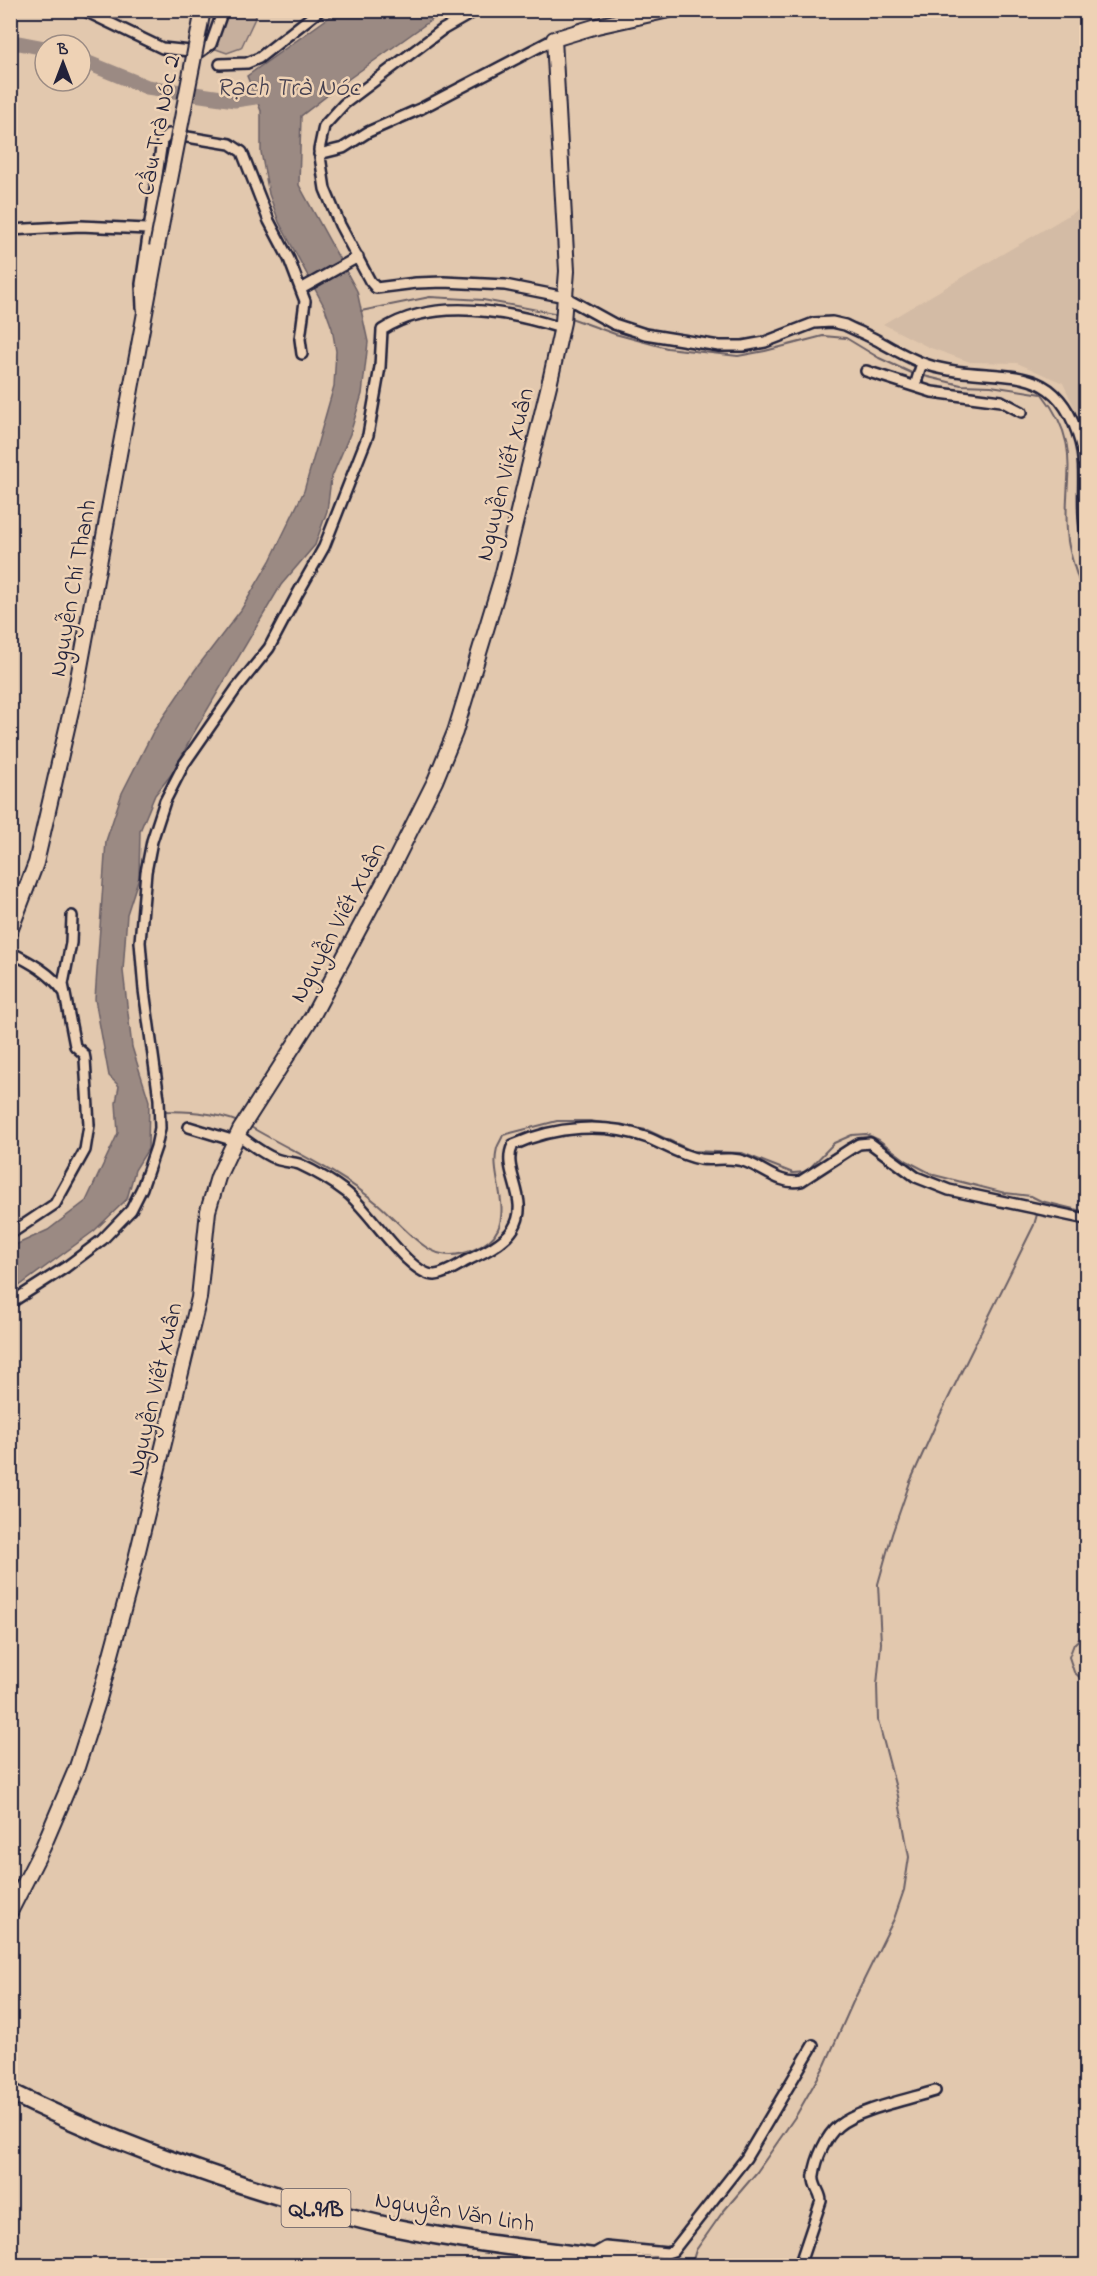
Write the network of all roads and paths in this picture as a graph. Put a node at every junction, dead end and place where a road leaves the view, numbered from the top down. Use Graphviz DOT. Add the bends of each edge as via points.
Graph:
graph roads {
  1 [pos="83,10"];
  2 [pos="203,10"];
  3 [pos="223,10"];
  4 [pos="320,10"];
  5 [pos="477,10"];
  6 [pos="669,10"];
  7 [pos="554,39"];
  8 [pos="220,64"];
  9 [pos="319,154"];
  10 [pos="147,229"];
  11 [pos="10,230"];
  12 [pos="157,248"];
  13 [pos="358,257"];
  14 [pos="301,289"];
  15 [pos="565,300"];
  16 [pos="145,316"];
  17 [pos="562,325"];
  18 [pos="302,354"];
  19 [pos="921,366"];
  20 [pos="866,371"];
  21 [pos="916,383"];
  22 [pos="1023,412"];
  23 [pos="1086,533"];
  24 [pos="72,916"];
  25 [pos="11,928"];
  26 [pos="10,952"];
  27 [pos="64,992"];
  28 [pos="189,1127"];
  29 [pos="237,1136"];
  30 [pos="1086,1219"];
  31 [pos="10,1234"];
  32 [pos="10,1302"];
  33 [pos="10,1912"];
  34 [pos="813,2045"];
  35 [pos="935,2091"];
  36 [pos="10,2092"];
  37 [pos="591,2255"];
  38 [pos="663,2265"];
  39 [pos="799,2265"];
  1 -- 3 [label="street" via="162,48 200,52 211,44"];
  2 -- 12 [label="street, Cầu Trà Nóc 2, bridge"];
  4 -- 8 [label="street" via="267,54 247,63"];
  5 -- 9 [label="street" via="442,30 344,104 324,126"];
  6 -- 7 [label="street"];
  7 -- 9 [label="street" via="343,147"];
  7 -- 15 [label="street, Nguyễn Viết Xuân" via="567,271"];
  9 -- 13 [label="street" via="321,174 336,217"];
  10 -- 11 [label="street" via="80,226"];
  10 -- 14 [label="street" via="164,136 230,144 242,152"];
  10 -- 16 [label="street" via="141,284"];
  12 -- 16 [label="street, Nguyễn Chí Thanh"];
  13 -- 14 [label="street"];
  13 -- 15 [label="street" via="376,288 416,283 485,283"];
  14 -- 18 [label="street" via="305,301"];
  15 -- 17 [label="street, Nguyễn Viết Xuân"];
  15 -- 19 [label="street" via="645,334 719,346 765,342 814,323 832,322 845,325"];
  16 -- 25 [label="street, Nguyễn Chí Thanh" via="76,689 36,863"];
  17 -- 29 [label="street, Nguyễn Viết Xuân" via="502,577 455,732 382,887 312,1017"];
  17 -- 32 [label="street" via="468,311 416,315 382,330 380,367 364,447 324,547 269,648 184,764 165,801 152,841 140,942 160,1113 159,1136 142,1188 131,1210 102,1240"];
  19 -- 21 [label="street"];
  19 -- 23 [label="street" via="1018,376 1055,393 1080,442"];
  20 -- 21 [label="street"];
  21 -- 22 [label="street" via="944,394 990,398"];
  24 -- 27 [label="street"];
  26 -- 27 [label="street" via="58,982"];
  27 -- 31 [label="street" via="75,1046 85,1059 87,1144 55,1204"];
  28 -- 29 [label="street"];
  29 -- 30 [label="street" via="273,1158 301,1165 346,1192 405,1258 421,1271 438,1275 508,1235 518,1219 519,1199 509,1157 513,1145 535,1136 580,1128 640,1135 701,1159 746,1162 795,1182 852,1148 870,1143 904,1170 949,1190"];
  29 -- 33 [label="street, Nguyễn Viết Xuân" via="211,1197 199,1298 99,1699 77,1767"];
  34 -- 37 [label="street" via="746,2158 673,2251 606,2247"];
  35 -- 39 [label="street" via="861,2114 843,2122 831,2134 814,2175 821,2201"];
  36 -- 37 [label="highway, Nguyễn Văn Linh / QL.91B" via="128,2145 336,2213 461,2240"];
  37 -- 38 [label="highway, Nguyễn Văn Linh / QL.91B"];
}
